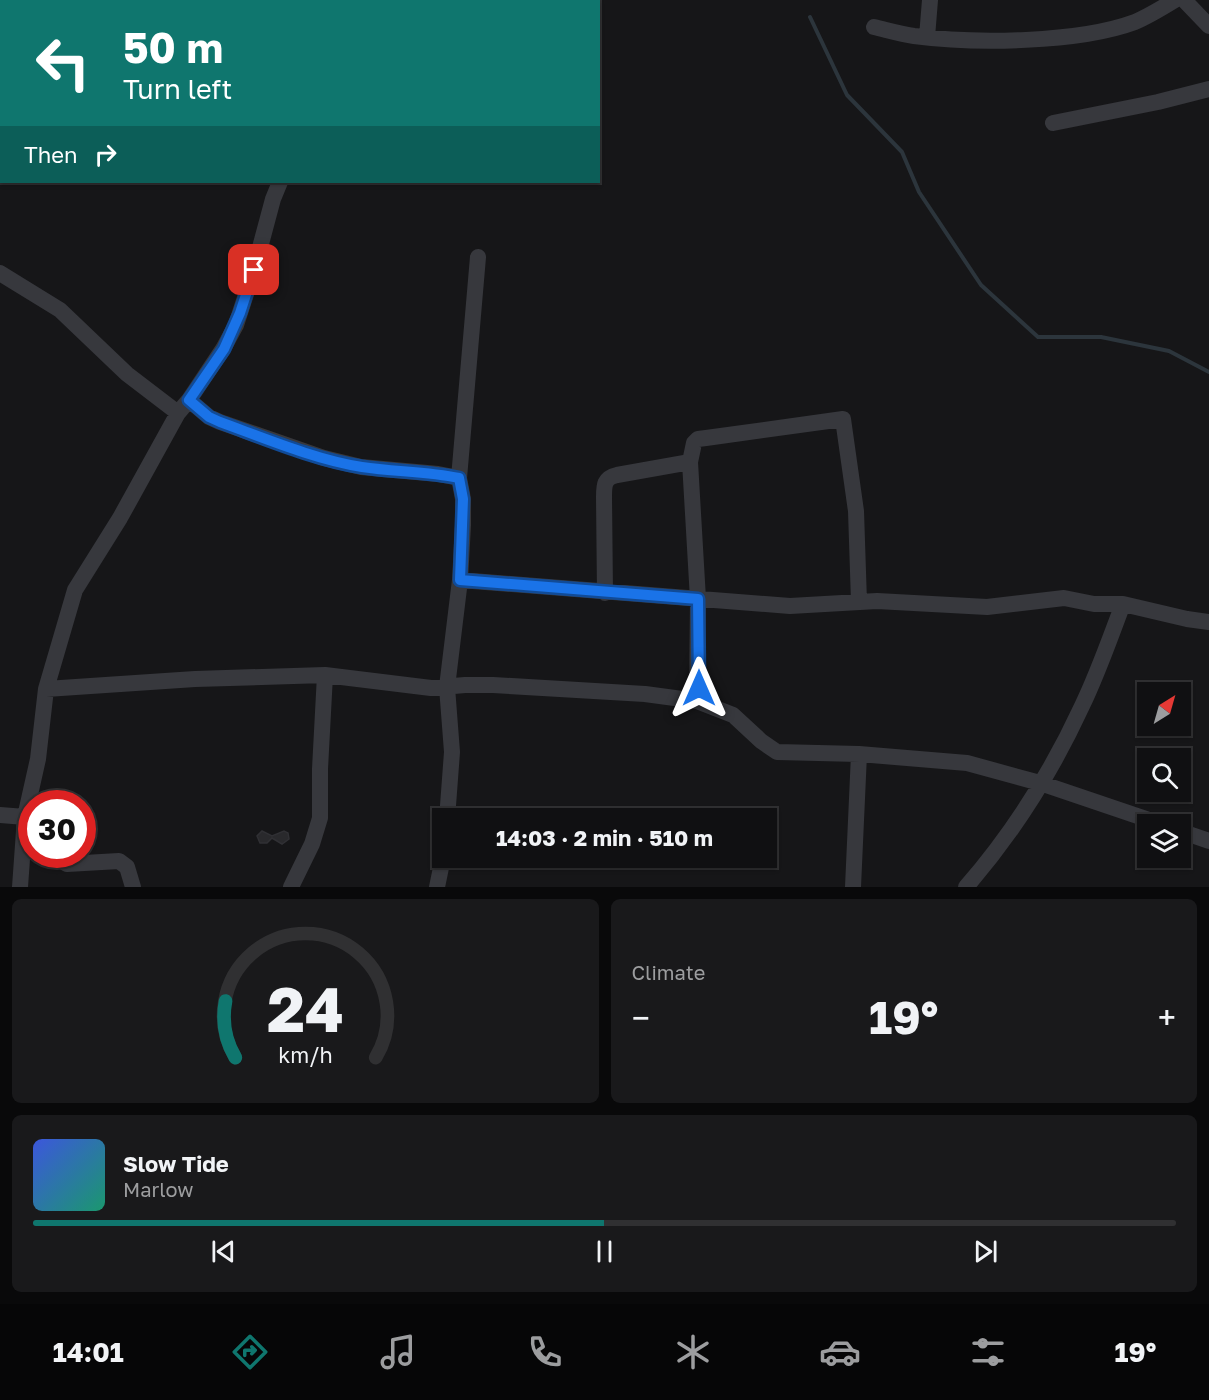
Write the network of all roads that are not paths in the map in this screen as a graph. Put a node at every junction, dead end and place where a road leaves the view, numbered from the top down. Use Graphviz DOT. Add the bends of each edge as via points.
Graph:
graph roads {
  1 [pos="930,0"];
  2 [pos="1175,0"];
  3 [pos="1184,0"];
  4 [pos="1206,15"];
  5 [pos="874,27"];
  6 [pos="927,37"];
  7 [pos="1209,89"];
  8 [pos="1053,123"];
  9 [pos="280,183"];
  10 [pos="478,257"];
  11 [pos="0,273"];
  12 [pos="183,406"];
  13 [pos="690,462"];
  14 [pos="459,478"];
  15 [pos="460,580"];
  16 [pos="605,593"];
  17 [pos="698,599"];
  18 [pos="859,602"];
  19 [pos="1123,604"];
  20 [pos="1209,622"];
  21 [pos="325,675"];
  22 [pos="447,687"];
  23 [pos="46,689"];
  24 [pos="697,701"];
  25 [pos="859,754"];
  26 [pos="1040,783"];
  27 [pos="33,790"];
  28 [pos="448,808"];
  29 [pos="0,815"];
  30 [pos="1137,816"];
  31 [pos="18,825"];
  32 [pos="1191,835"];
  33 [pos="1209,841"];
  34 [pos="96,862"];
  35 [pos="22,868"];
  36 [pos="441,868"];
  37 [pos="20,887"];
  38 [pos="134,887"];
  39 [pos="291,887"];
  40 [pos="437,887"];
  41 [pos="853,887"];
  42 [pos="966,887"];
  1 -- 6 [label="street"];
  2 -- 6 [label="street" via="1137,21 1100,31 1028,40"];
  3 -- 4 [label="street"];
  5 -- 6 [label="street"];
  7 -- 8 [label="street"];
  9 -- 12 [label="street" via="236,325 224,349"];
  10 -- 14 [label="street"];
  11 -- 12 [label="street" via="60,310 127,374"];
  12 -- 14 [label="street" via="324,458 361,467"];
  12 -- 23 [label="street" via="75,590"];
  13 -- 16 [label="street" via="610,476 605,482"];
  13 -- 17 [label="street"];
  13 -- 18 [label="street" via="691,447 698,439 843,419 856,511"];
  14 -- 15 [label="street" via="463,499"];
  15 -- 16 [label="street"];
  15 -- 22 [label="street"];
  16 -- 17 [label="street"];
  17 -- 18 [label="street" via="790,606"];
  17 -- 24 [label="street"];
  18 -- 19 [label="street" via="987,607 1064,598"];
  19 -- 20 [label="street"];
  19 -- 26 [label="street" via="1083,705"];
  21 -- 22 [label="street"];
  21 -- 23 [label="street"];
  21 -- 39 [label="street" via="320,818"];
  22 -- 24 [label="street" via="504,686"];
  22 -- 28 [label="street" via="452,752"];
  23 -- 27 [label="street"];
  24 -- 25 [label="street" via="733,715 777,752"];
  25 -- 26 [label="street" via="968,763"];
  25 -- 41 [label="street"];
  26 -- 30 [label="street"];
  26 -- 42 [label="street" via="1012,828"];
  29 -- 31 [label="street"];
  32 -- 33 [label="street"];
  34 -- 38 [label="street" via="124,863"];
  35 -- 37 [label="street"];
  36 -- 40 [label="street"];
}
